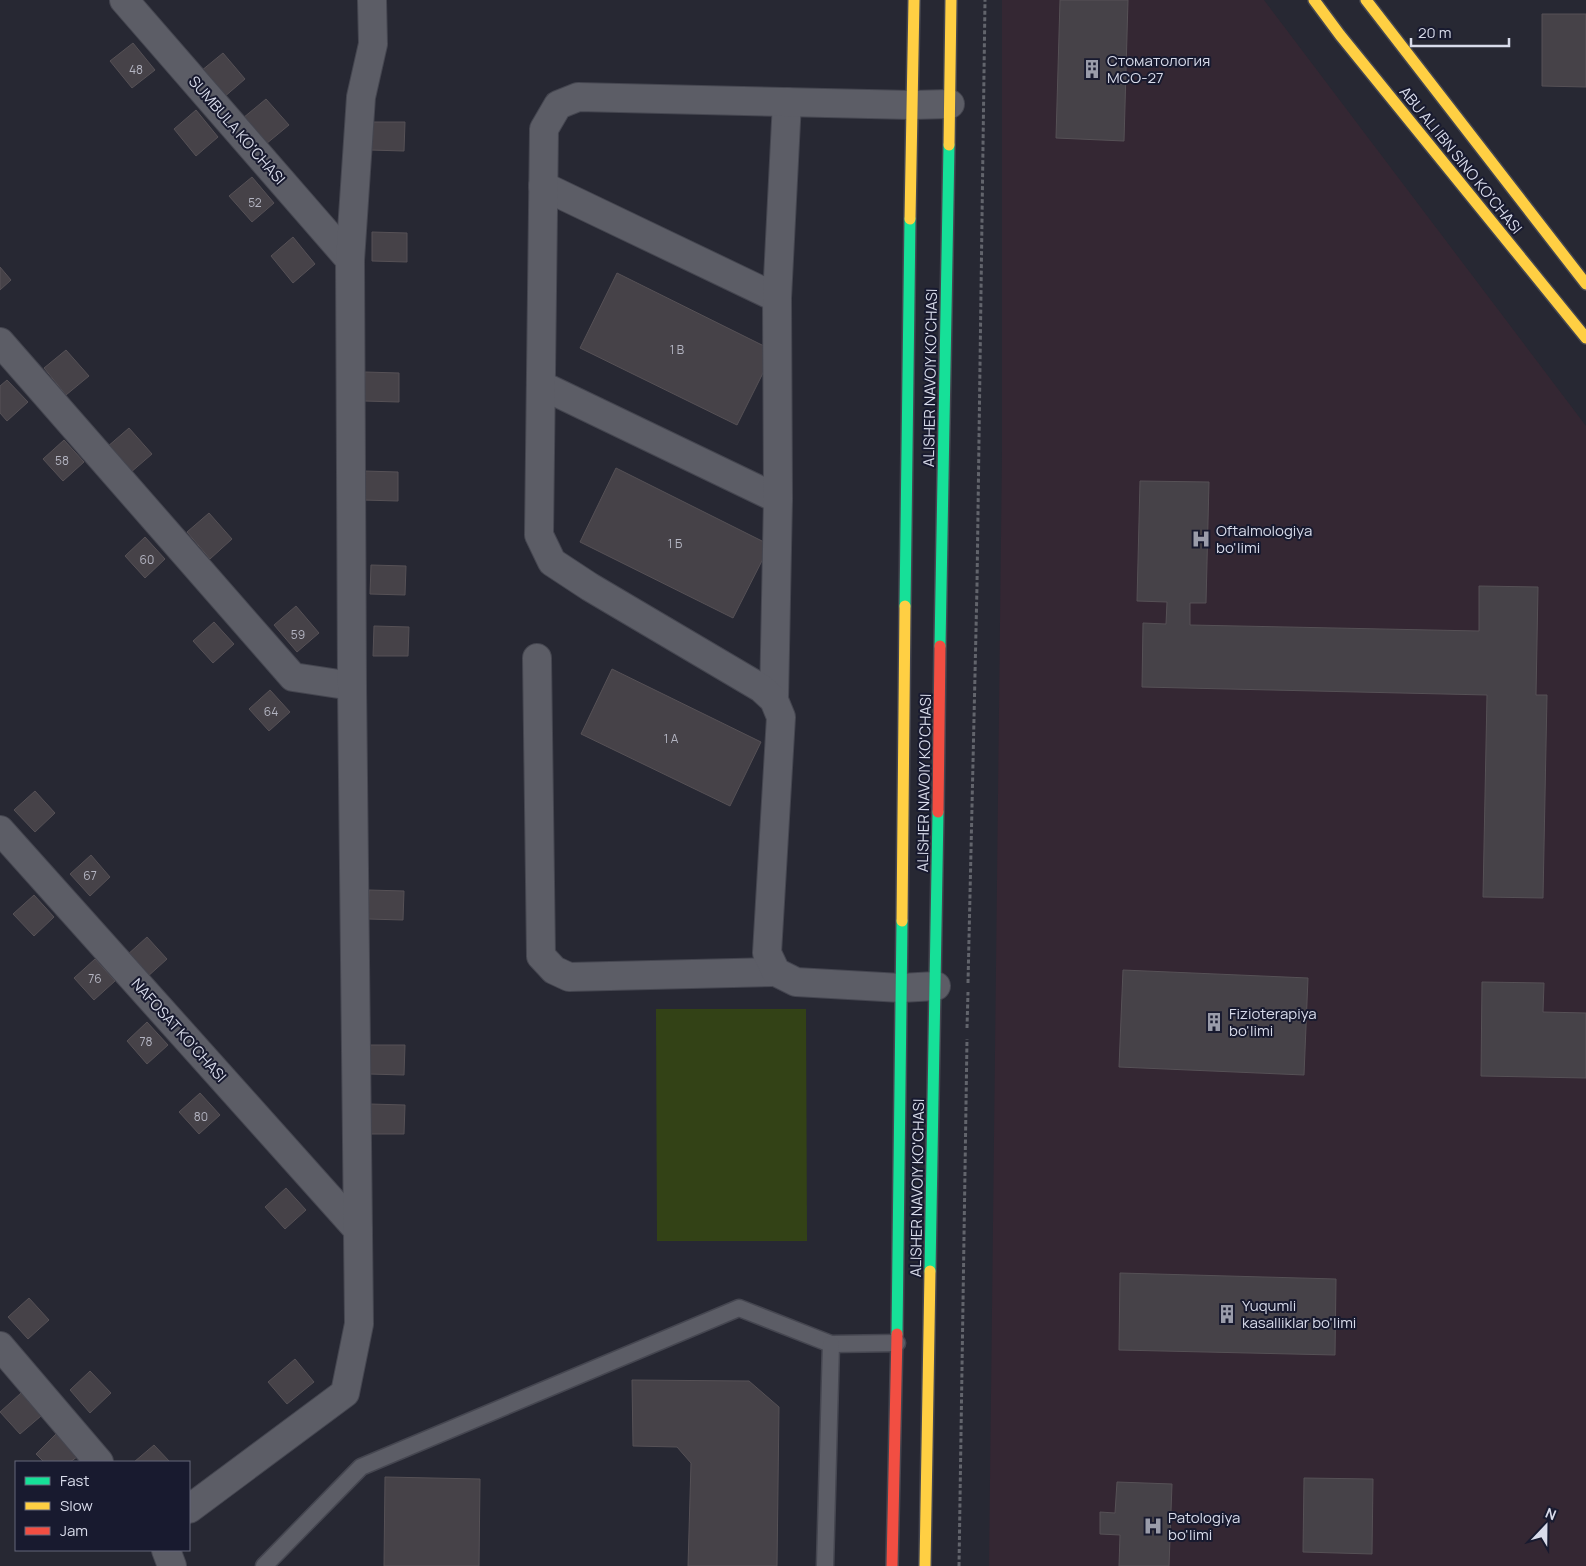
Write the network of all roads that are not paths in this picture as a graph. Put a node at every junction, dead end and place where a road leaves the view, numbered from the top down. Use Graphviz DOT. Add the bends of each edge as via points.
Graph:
graph roads {
  1 [pos="124,0"];
  2 [pos="372,0"];
  3 [pos="914,0"];
  4 [pos="952,0"];
  5 [pos="1314,0"];
  6 [pos="1366,0"];
  7 [pos="788,102"];
  8 [pos="950,104"];
  9 [pos="912,105"];
  10 [pos="543,186"];
  11 [pos="350,260"];
  12 [pos="1586,284"];
  13 [pos="777,298"];
  14 [pos="1586,338"];
  15 [pos="0,342"];
  16 [pos="541,385"];
  17 [pos="778,499"];
  18 [pos="537,658"];
  19 [pos="352,686"];
  20 [pos="774,700"];
  21 [pos="0,830"];
  22 [pos="776,972"];
  23 [pos="936,986"];
  24 [pos="901,988"];
  25 [pos="358,1230"];
  26 [pos="897,1343"];
  27 [pos="831,1344"];
  28 [pos="0,1346"];
  29 [pos="98,1461"];
  30 [pos="190,1508"];
  31 [pos="166,1551"];
  32 [pos="172,1566"];
  33 [pos="264,1566"];
  34 [pos="825,1566"];
  35 [pos="892,1566"];
  36 [pos="926,1566"];
  1 -- 11 [label="street, SUMBULA KO'CHASI"];
  2 -- 11 [label="street" via="373,44 361,97"];
  3 -- 9 [label="main road, ALISHER NAVOIY KO'CHASI"];
  4 -- 8 [label="main road, ALISHER NAVOIY KO'CHASI"];
  5 -- 14 [label="main road, ABU ALI IBN SINO KO'CHASI"];
  6 -- 12 [label="main road, ABU ALI IBN SINO KO'CHASI"];
  7 -- 9 [label="street"];
  7 -- 10 [label="street" via="578,97 558,105 544,129"];
  7 -- 13 [label="street"];
  8 -- 9 [label="street"];
  8 -- 23 [label="main road, ALISHER NAVOIY KO'CHASI"];
  9 -- 24 [label="main road, ALISHER NAVOIY KO'CHASI"];
  10 -- 13 [label="street"];
  10 -- 16 [label="street"];
  11 -- 19 [label="street"];
  13 -- 17 [label="street"];
  15 -- 19 [label="street" via="293,677"];
  16 -- 17 [label="street"];
  16 -- 20 [label="street" via="539,535 552,562 590,588 761,688"];
  17 -- 20 [label="street"];
  18 -- 22 [label="street" via="541,956 554,970 569,977"];
  19 -- 25 [label="street"];
  20 -- 22 [label="street" via="781,716 766,953"];
  21 -- 25 [label="street, NAFOSAT KO'CHASI"];
  22 -- 24 [label="street" via="796,982"];
  23 -- 24 [label="street"];
  23 -- 36 [label="main road, ALISHER NAVOIY KO'CHASI"];
  24 -- 26 [label="main road, ALISHER NAVOIY KO'CHASI"];
  25 -- 30 [label="street" via="359,1324 345,1393"];
  26 -- 27 [label="lane"];
  26 -- 35 [label="main road, ALISHER NAVOIY KO'CHASI"];
  27 -- 33 [label="lane" via="739,1308 360,1466"];
  27 -- 34 [label="lane"];
  28 -- 29 [label="street"];
  31 -- 32 [label="street"];
}
